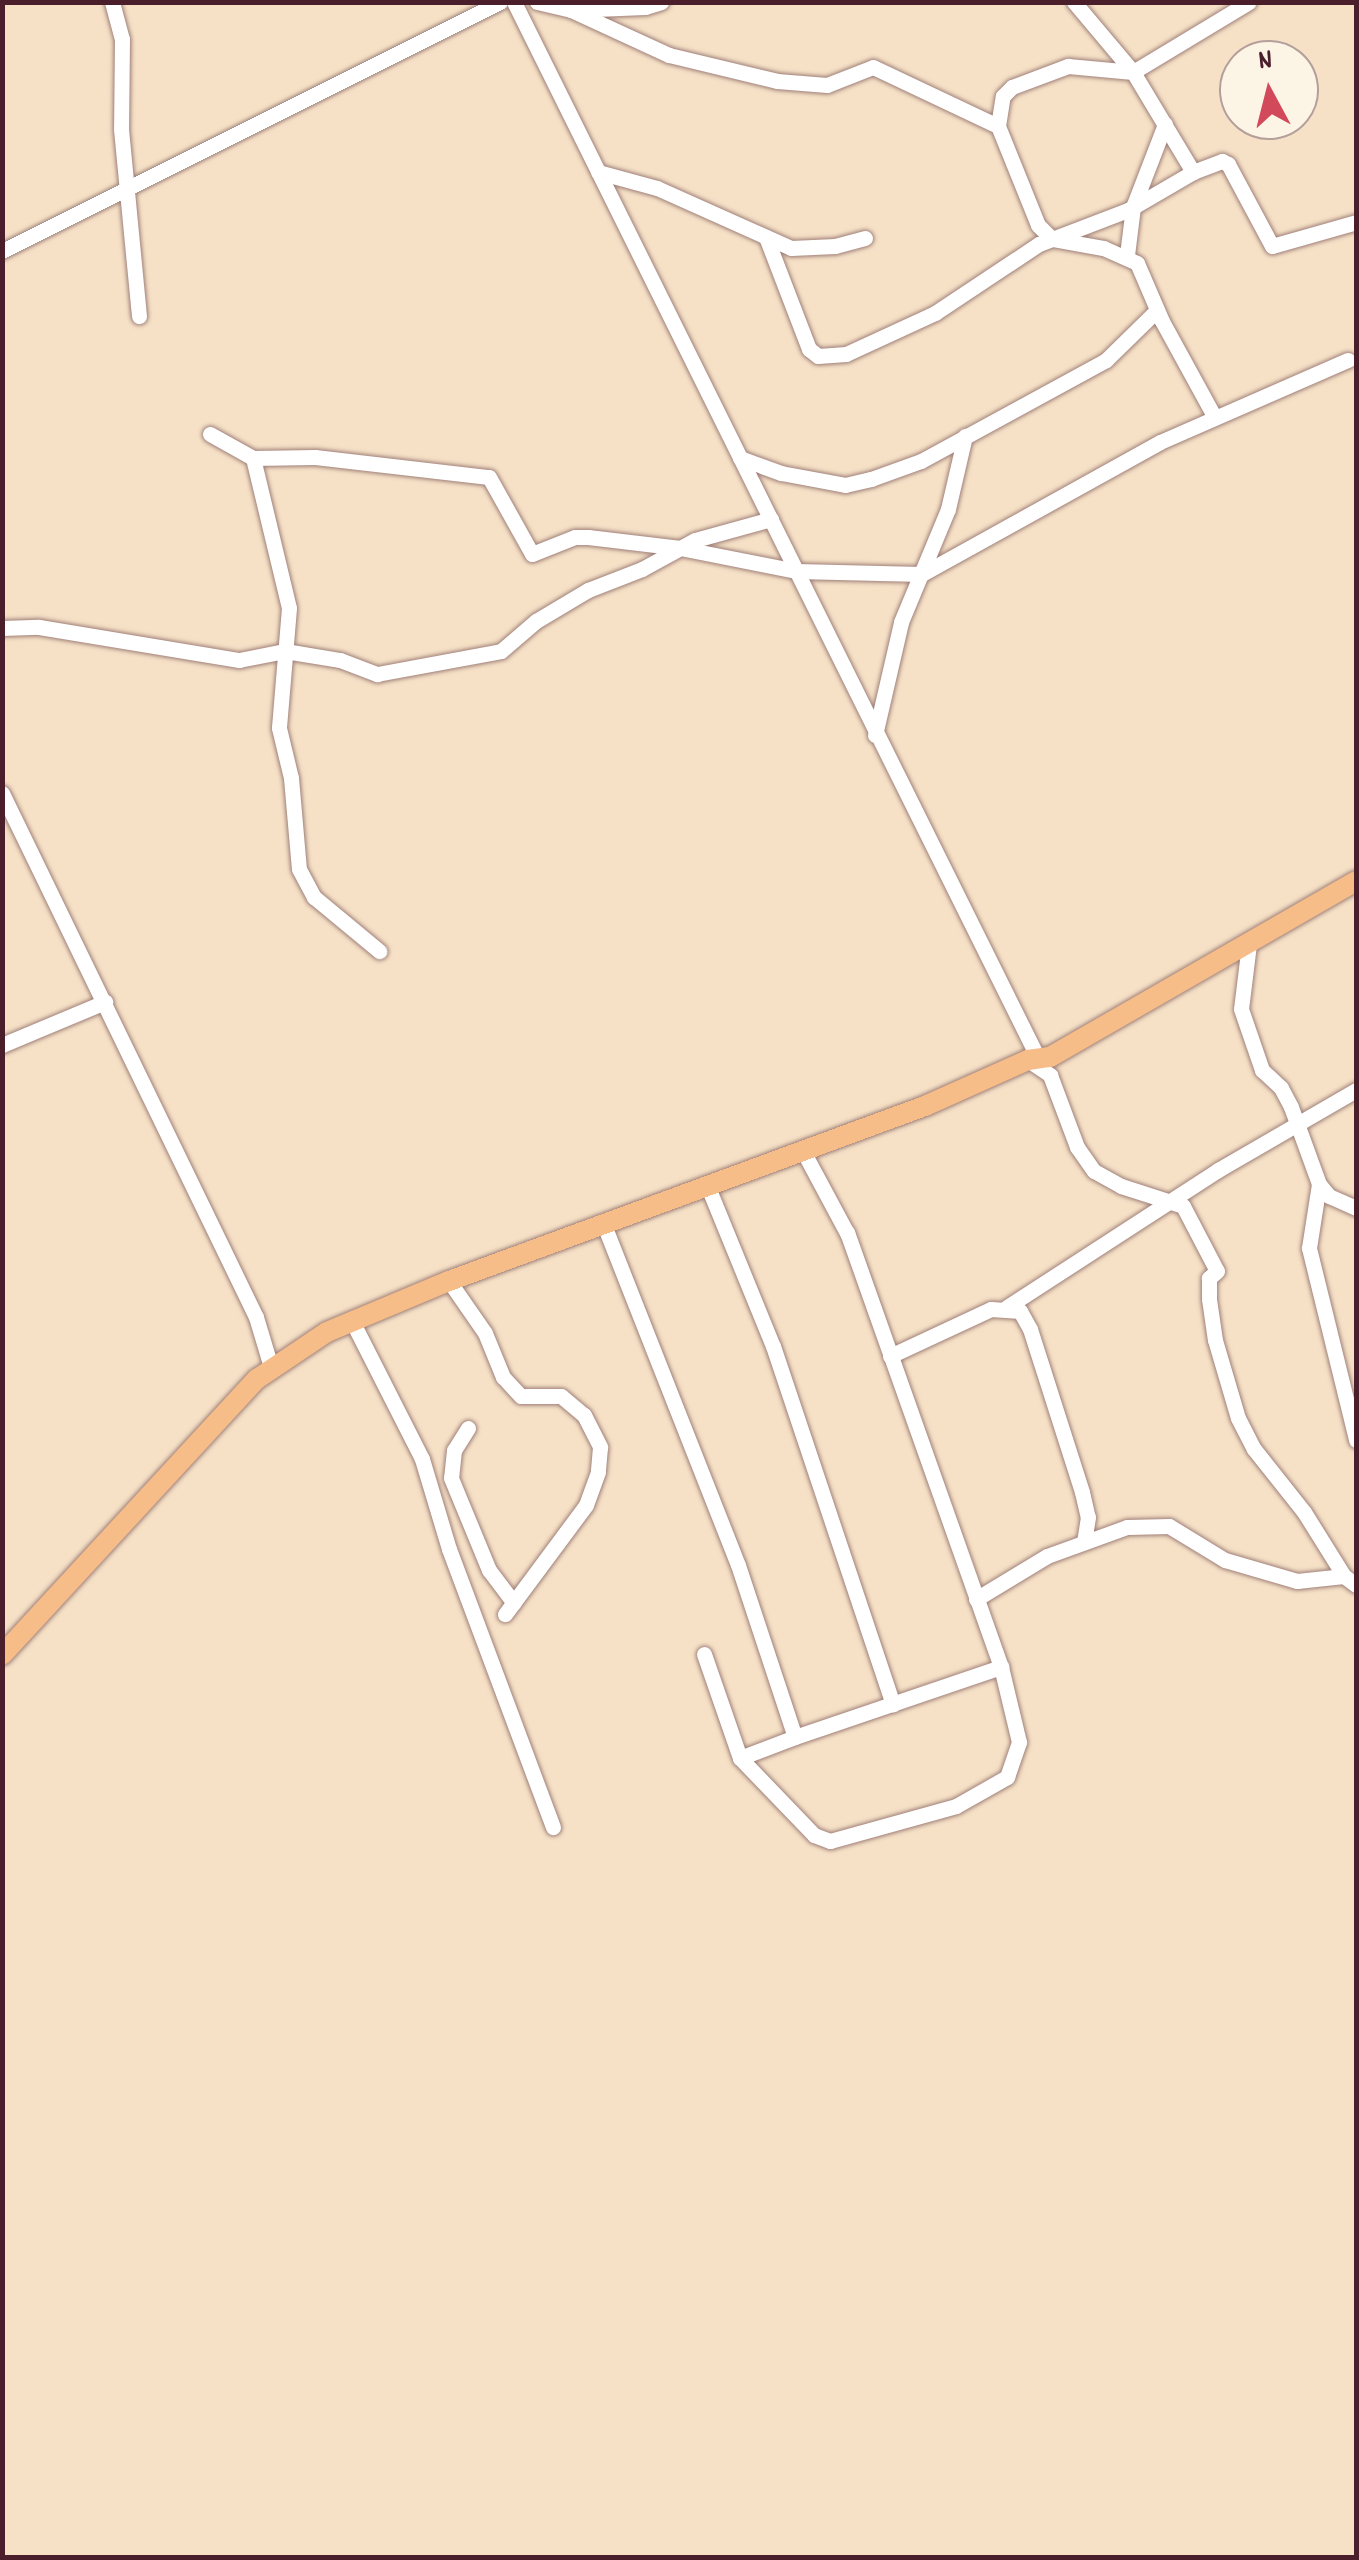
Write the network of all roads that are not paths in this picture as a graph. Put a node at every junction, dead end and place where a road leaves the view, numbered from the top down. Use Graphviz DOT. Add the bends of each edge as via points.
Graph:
graph roads {
  1 [pos="112,2"];
  2 [pos="500,2"];
  3 [pos="514,2"];
  4 [pos="537,2"];
  5 [pos="661,2"];
  6 [pos="1074,2"];
  7 [pos="1250,2"];
  8 [pos="571,10"];
  9 [pos="1133,72"];
  10 [pos="1165,124"];
  11 [pos="998,126"];
  12 [pos="598,172"];
  13 [pos="1193,172"];
  14 [pos="126,188"];
  15 [pos="1133,207"];
  16 [pos="1356,222"];
  17 [pos="766,237"];
  18 [pos="865,238"];
  19 [pos="1052,239"];
  20 [pos="2,251"];
  21 [pos="1127,255"];
  22 [pos="1157,310"];
  23 [pos="139,316"];
  24 [pos="1348,360"];
  25 [pos="1214,416"];
  26 [pos="210,434"];
  27 [pos="965,436"];
  28 [pos="253,458"];
  29 [pos="740,458"];
  30 [pos="770,519"];
  31 [pos="680,548"];
  32 [pos="796,570"];
  33 [pos="922,574"];
  34 [pos="2,628"];
  35 [pos="285,652"];
  36 [pos="875,735"];
  37 [pos="2,793"];
  38 [pos="1356,882"];
  39 [pos="1249,944"];
  40 [pos="379,951"];
  41 [pos="105,1002"];
  42 [pos="2,1045"];
  43 [pos="1028,1060"];
  44 [pos="1356,1090"];
  45 [pos="1294,1126"];
  46 [pos="802,1151"];
  47 [pos="1319,1184"];
  48 [pos="708,1187"];
  49 [pos="1167,1202"];
  50 [pos="1356,1208"];
  51 [pos="604,1225"];
  52 [pos="449,1280"];
  53 [pos="1007,1307"];
  54 [pos="352,1320"];
  55 [pos="890,1356"];
  56 [pos="271,1367"];
  57 [pos="468,1428"];
  58 [pos="1356,1440"];
  59 [pos="1084,1541"];
  60 [pos="1350,1580"];
  61 [pos="976,1599"];
  62 [pos="704,1654"];
  63 [pos="2,1655"];
  64 [pos="1000,1668"];
  65 [pos="893,1704"];
  66 [pos="794,1737"];
  67 [pos="740,1758"];
  68 [pos="553,1827"];
  1 -- 14 [label="street" via="122,40"];
  2 -- 14 [label="street"];
  3 -- 12 [label="street"];
  4 -- 8 [label="street"];
  5 -- 8 [label="street"];
  6 -- 9 [label="street"];
  7 -- 9 [label="street"];
  8 -- 11 [label="street" via="669,55 777,81 827,85 872,67"];
  9 -- 10 [label="street"];
  9 -- 11 [label="street" via="1068,66 1012,87 1003,96"];
  10 -- 13 [label="street"];
  10 -- 15 [label="street"];
  11 -- 19 [label="street" via="1038,225"];
  12 -- 17 [label="street" via="672,194"];
  12 -- 29 [label="street"];
  13 -- 15 [label="street"];
  13 -- 16 [label="street" via="1228,164 1272,246"];
  14 -- 20 [label="street"];
  14 -- 23 [label="street"];
  15 -- 19 [label="street"];
  15 -- 21 [label="street"];
  17 -- 18 [label="street" via="791,248"];
  17 -- 19 [label="street" via="809,350 818,356 846,354 896,333"];
  19 -- 21 [label="street"];
  21 -- 22 [label="street" via="1137,262"];
  22 -- 25 [label="street"];
  22 -- 27 [label="street" via="1106,360"];
  24 -- 25 [label="street"];
  25 -- 33 [label="street"];
  26 -- 28 [label="street"];
  27 -- 29 [label="street" via="920,461 846,485 781,474"];
  27 -- 33 [label="street" via="948,509"];
  28 -- 31 [label="street" via="316,457 489,477 532,554 576,537"];
  28 -- 35 [label="street" via="289,608"];
  29 -- 30 [label="street"];
  30 -- 31 [label="street" via="738,524"];
  30 -- 32 [label="street"];
  31 -- 32 [label="street"];
  31 -- 35 [label="street" via="575,598 501,651 377,674 340,660"];
  32 -- 33 [label="street"];
  32 -- 36 [label="street"];
  33 -- 36 [label="street" via="901,622"];
  34 -- 35 [label="street" via="40,627 240,660"];
  35 -- 40 [label="street" via="279,728 299,869 314,898"];
  36 -- 43 [label="street" via="1036,1054"];
  37 -- 41 [label="street"];
  38 -- 39 [label="main road"];
  39 -- 43 [label="main road" via="1050,1057"];
  39 -- 45 [label="street" via="1241,1008 1262,1070 1282,1088"];
  41 -- 42 [label="street"];
  41 -- 56 [label="street" via="256,1318"];
  43 -- 46 [label="main road"];
  43 -- 49 [label="street" via="1050,1076 1077,1147 1094,1171"];
  44 -- 45 [label="street"];
  45 -- 47 [label="street"];
  45 -- 49 [label="street"];
  46 -- 48 [label="main road"];
  46 -- 55 [label="street" via="848,1233"];
  47 -- 50 [label="street"];
  47 -- 58 [label="street" via="1310,1248"];
  48 -- 51 [label="main road"];
  48 -- 65 [label="street" via="772,1346"];
  49 -- 53 [label="street"];
  49 -- 60 [label="street" via="1183,1206 1214,1260 1213,1326 1238,1418"];
  51 -- 52 [label="main road"];
  51 -- 66 [label="street" via="738,1565"];
  52 -- 54 [label="main road"];
  52 -- 57 [label="street" via="485,1333 503,1377 521,1396 561,1396 584,1415 600,1448 586,1505 509,1609 450,1478 454,1450"];
  53 -- 55 [label="street"];
  53 -- 59 [label="street" via="1020,1311 1030,1329 1059,1416 1088,1517"];
  54 -- 56 [label="main road"];
  54 -- 68 [label="street" via="422,1459"];
  55 -- 61 [label="street"];
  56 -- 63 [label="main road"];
  59 -- 60 [label="street" via="1127,1526 1169,1526 1225,1560 1297,1580"];
  59 -- 61 [label="street"];
  61 -- 64 [label="street"];
  62 -- 67 [label="street"];
  64 -- 65 [label="street"];
  64 -- 67 [label="street" via="1019,1742 1006,1777 956,1806 830,1841 814,1835"];
  65 -- 66 [label="street"];
  66 -- 67 [label="street"];
}
